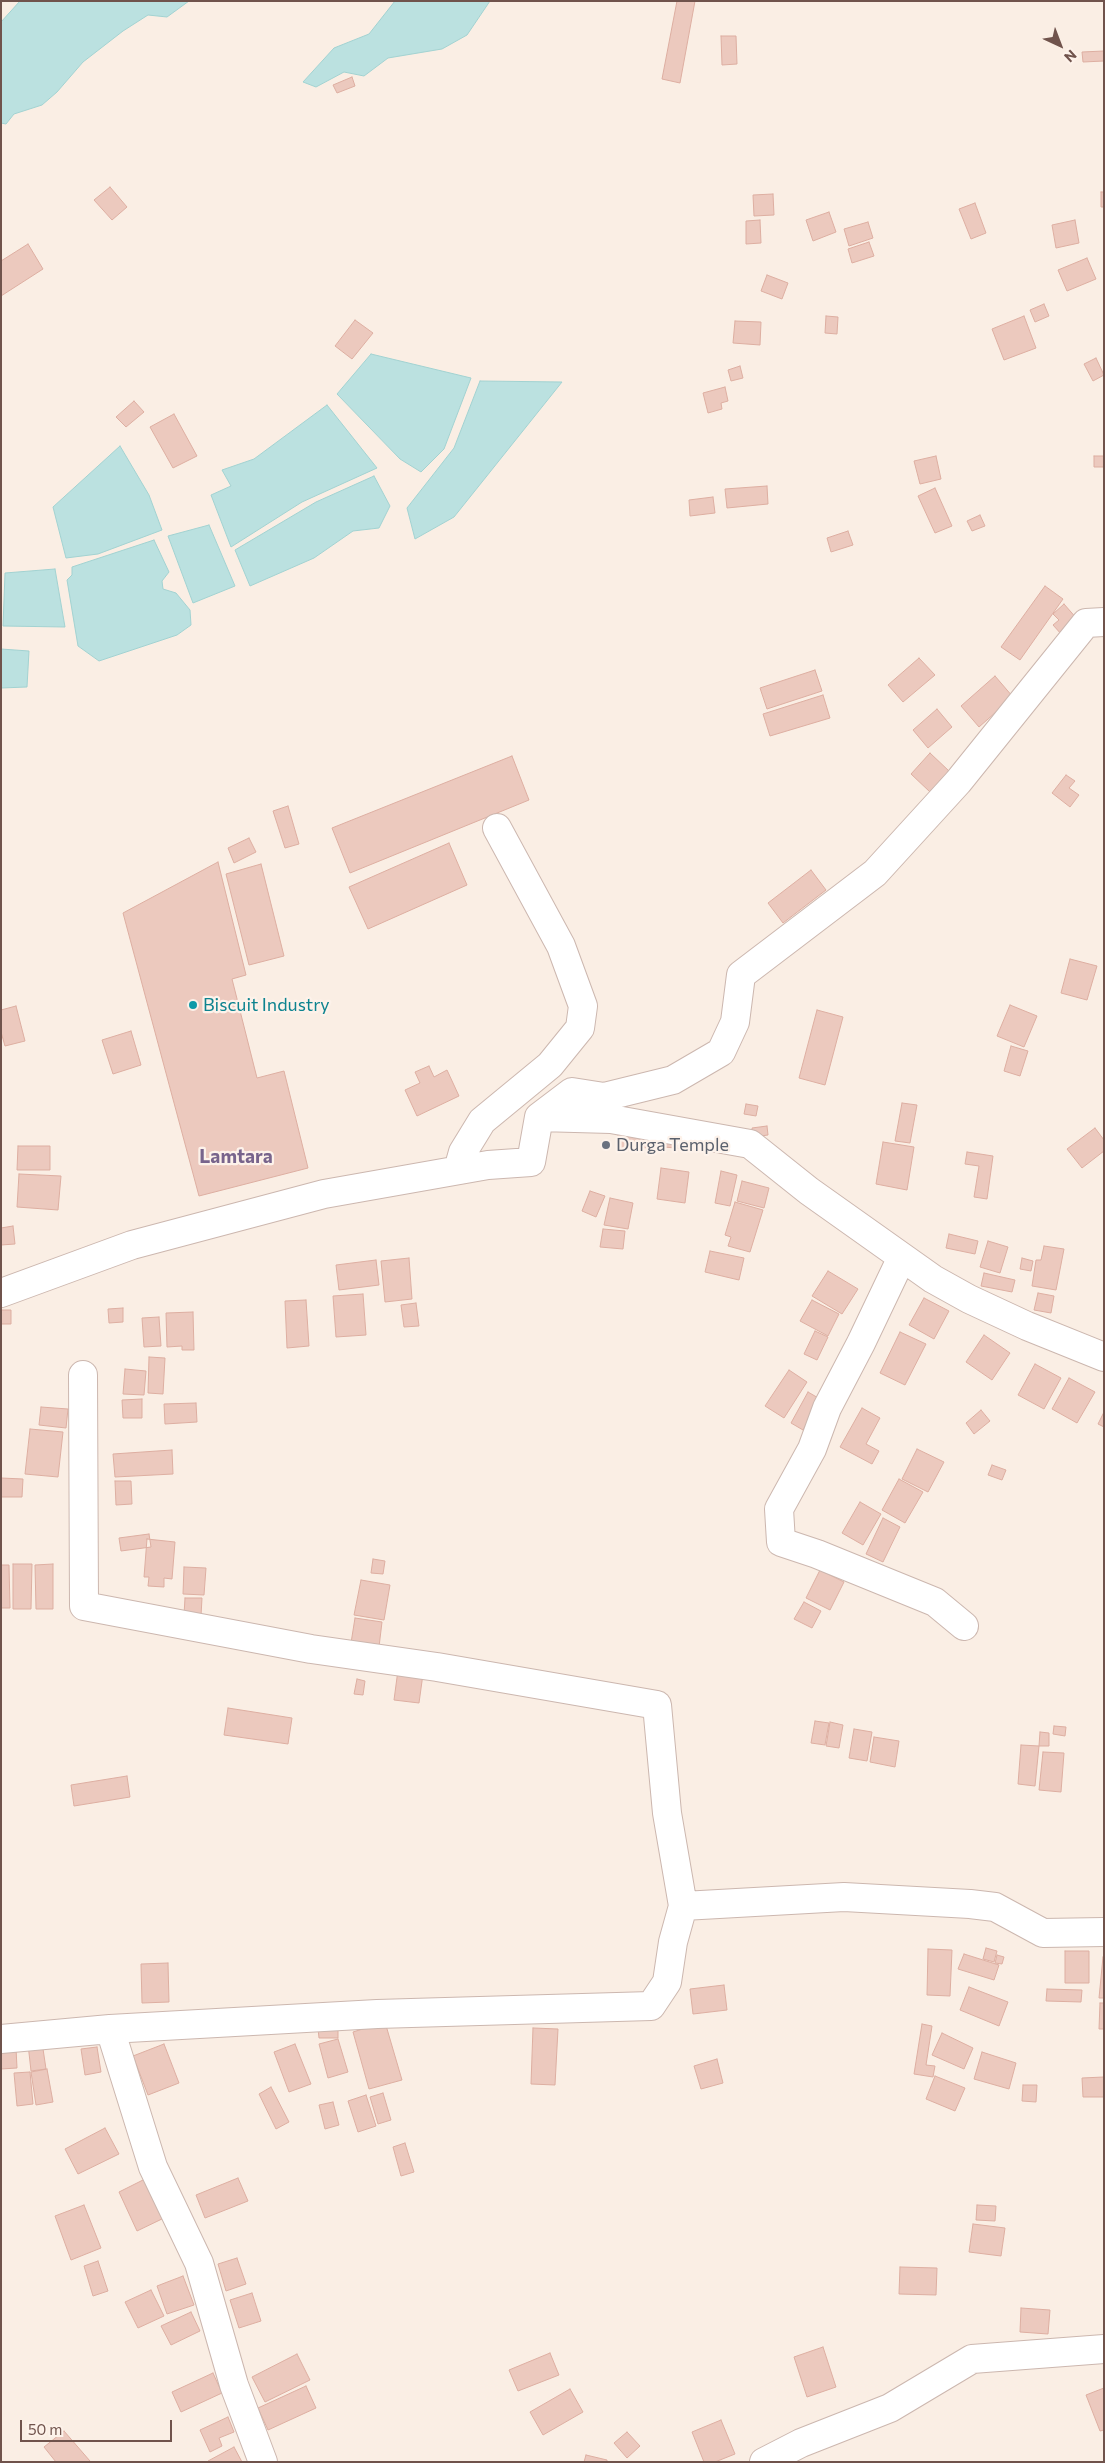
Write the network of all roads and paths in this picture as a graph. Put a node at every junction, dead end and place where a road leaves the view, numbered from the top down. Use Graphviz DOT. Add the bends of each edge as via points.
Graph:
graph roads {
  1 [pos="1104,622"];
  2 [pos="497,828"];
  3 [pos="539,1117"];
  4 [pos="458,1170"];
  5 [pos="902,1257"];
  6 [pos="1,1293"];
  7 [pos="1104,1357"];
  8 [pos="83,1375"];
  9 [pos="964,1626"];
  10 [pos="683,1906"];
  11 [pos="1104,1932"];
  12 [pos="110,2029"];
  13 [pos="1,2039"];
  14 [pos="1104,2349"];
  15 [pos="263,2462"];
  16 [pos="764,2462"];
  1 -- 3 [label="street" via="1086,623 958,782 875,873 741,975 735,1022 721,1052 673,1080 604,1097 572,1092"];
  2 -- 4 [label="street" via="561,946 583,1006 580,1028 550,1065 482,1121 463,1152"];
  3 -- 4 [label="street" via="531,1162"];
  3 -- 5 [label="street" via="611,1119 750,1144 809,1191"];
  4 -- 6 [label="street" via="324,1194 132,1245"];
  5 -- 7 [label="street" via="969,1299"];
  5 -- 9 [label="street" via="827,1408 812,1449 779,1509 781,1542 935,1602"];
  8 -- 10 [label="street" via="84,1606 311,1649 657,1705 667,1813"];
  10 -- 11 [label="street" via="844,1897 970,1904 995,1907 1043,1933"];
  10 -- 12 [label="street" via="666,1982 651,2006 377,2014"];
  12 -- 13 [label="street"];
  12 -- 15 [label="street" via="153,2167 199,2263 234,2385"];
  14 -- 16 [label="street" via="972,2359 890,2408 801,2443"];
}
